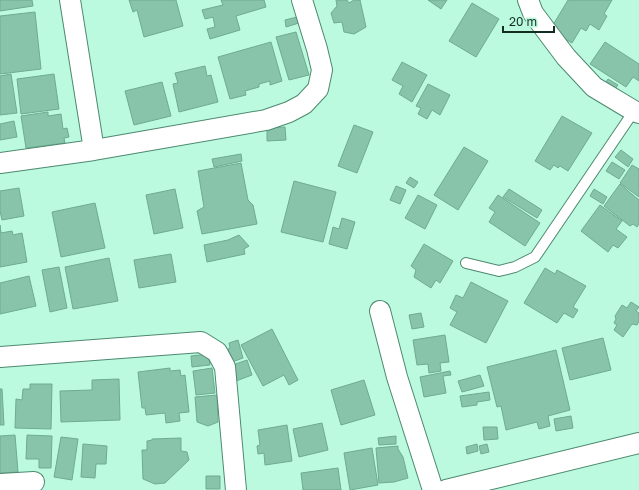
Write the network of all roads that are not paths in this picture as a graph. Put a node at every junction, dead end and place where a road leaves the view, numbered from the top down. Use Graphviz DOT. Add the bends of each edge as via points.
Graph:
graph roads {
  1 [pos="70,0"];
  2 [pos="302,0"];
  3 [pos="528,0"];
  4 [pos="636,112"];
  5 [pos="94,150"];
  6 [pos="0,164"];
  7 [pos="466,263"];
  8 [pos="380,311"];
  9 [pos="0,357"];
  10 [pos="639,443"];
  11 [pos="34,482"];
  12 [pos="0,484"];
  13 [pos="236,490"];
  14 [pos="433,490"];
  15 [pos="446,490"];
  1 -- 5 [label="street"];
  2 -- 5 [label="street" via="322,70 318,89 304,104 266,120"];
  3 -- 4 [label="street" via="534,13 566,57 594,87"];
  4 -- 7 [label="lane" via="535,257 500,271"];
  5 -- 6 [label="street"];
  8 -- 14 [label="street" via="397,377"];
  9 -- 13 [label="street" via="201,342 217,352 225,367"];
  10 -- 15 [label="street"];
  11 -- 12 [label="street"];
}
